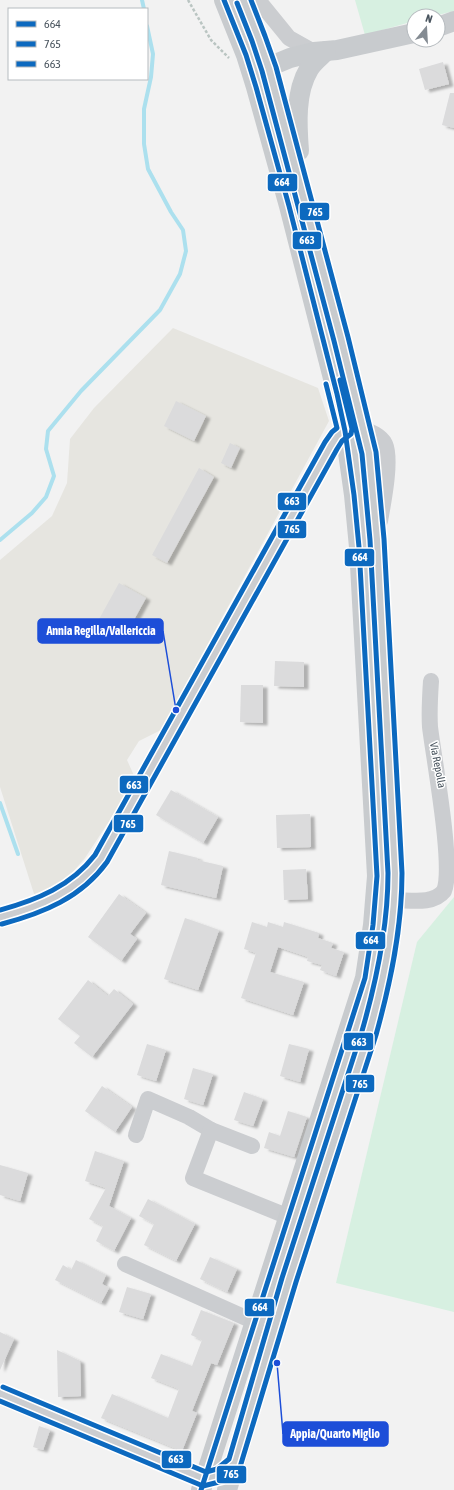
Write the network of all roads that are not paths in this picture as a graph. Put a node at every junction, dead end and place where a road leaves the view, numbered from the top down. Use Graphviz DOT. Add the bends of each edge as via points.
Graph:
graph roads {
  1 [pos="224,0"];
  2 [pos="243,0"];
  3 [pos="258,0"];
  4 [pos="406,35"];
  5 [pos="320,52"];
  6 [pos="269,69"];
  7 [pos="256,87"];
  8 [pos="308,210"];
  9 [pos="354,430"];
  10 [pos="430,681"];
  11 [pos="395,900"];
  12 [pos="0,917"];
  13 [pos="211,1130"];
  14 [pos="136,1135"];
  15 [pos="252,1146"];
  16 [pos="289,1218"];
  17 [pos="125,1264"];
  18 [pos="255,1322"];
  19 [pos="0,1393"];
  20 [pos="235,1464"];
  21 [pos="203,1484"];
  22 [pos="226,1490"];
  1 -- 7 [label="main road"];
  2 -- 6 [label="main road"];
  3 -- 5 [label="street" via="289,38"];
  4 -- 5 [label="main road"];
  5 -- 6 [label="main road" via="284,60"];
  5 -- 8 [label="main road" via="305,77 299,109 300,167"];
  6 -- 7 [label="main road" via="261,76"];
  6 -- 8 [label="main road"];
  7 -- 9 [label="main road"];
  8 -- 9 [label="main road"];
  9 -- 11 [label="main road" via="369,453 377,539"];
  9 -- 12 [label="street" via="337,436 331,444 97,866 86,878 64,892 30,908"];
  9 -- 16 [label="main road" via="354,495 377,876 376,899 365,978"];
  10 -- 11 [label="street, Via Repolla" via="430,726 450,831 449,883 444,892 436,898"];
  11 -- 20 [label="main road" via="388,958 377,1007 291,1273"];
  13 -- 14 [label="street" via="148,1099"];
  13 -- 15 [label="street"];
  13 -- 16 [label="street" via="193,1178"];
  16 -- 18 [label="main road"];
  17 -- 18 [label="street"];
  18 -- 21 [label="main road"];
  19 -- 21 [label="street"];
  20 -- 21 [label="main road"];
  20 -- 22 [label="main road"];
}
